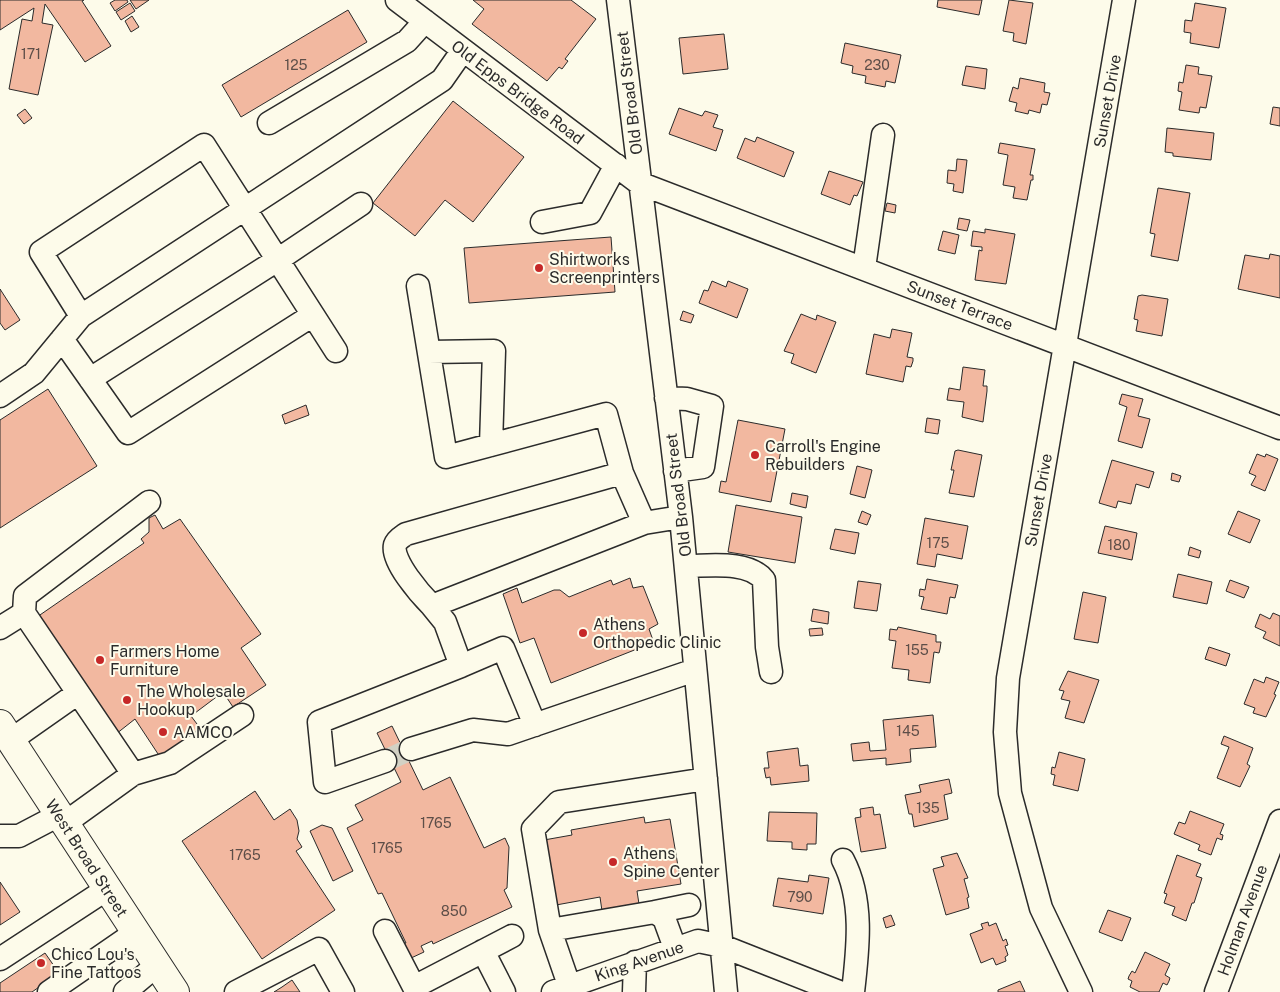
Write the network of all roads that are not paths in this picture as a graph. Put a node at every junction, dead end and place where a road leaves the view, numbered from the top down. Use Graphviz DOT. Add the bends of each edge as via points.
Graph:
graph roads {
  1 [pos="397,0"];
  2 [pos="618,0"];
  3 [pos="1124,0"];
  4 [pos="425,22"];
  5 [pos="463,50"];
  6 [pos="269,123"];
  7 [pos="884,135"];
  8 [pos="616,165"];
  9 [pos="640,183"];
  10 [pos="361,204"];
  11 [pos="246,208"];
  12 [pos="542,222"];
  13 [pos="279,259"];
  14 [pos="864,268"];
  15 [pos="418,286"];
  16 [pos="313,314"];
  17 [pos="80,316"];
  18 [pos="62,339"];
  19 [pos="1065,344"];
  20 [pos="336,351"];
  21 [pos="429,352"];
  22 [pos="90,379"];
  23 [pos="0,396"];
  24 [pos="666,398"];
  25 [pos="1280,428"];
  26 [pos="491,445"];
  27 [pos="675,471"];
  28 [pos="622,472"];
  29 [pos="148,502"];
  30 [pos="680,517"];
  31 [pos="644,523"];
  32 [pos="686,566"];
  33 [pos="432,606"];
  34 [pos="24,613"];
  35 [pos="0,628"];
  36 [pos="461,666"];
  37 [pos="695,670"];
  38 [pos="772,672"];
  39 [pos="78,693"];
  40 [pos="242,715"];
  41 [pos="535,725"];
  42 [pos="6,732"];
  43 [pos="411,749"];
  44 [pos="385,761"];
  45 [pos="133,774"];
  46 [pos="706,779"];
  47 [pos="62,819"];
  48 [pos="1277,833"];
  49 [pos="0,836"];
  50 [pos="843,860"];
  51 [pos="107,889"];
  52 [pos="689,905"];
  53 [pos="654,912"];
  54 [pos="550,930"];
  55 [pos="385,931"];
  56 [pos="136,932"];
  57 [pos="512,936"];
  58 [pos="722,946"];
  59 [pos="675,948"];
  60 [pos="483,951"];
  61 [pos="0,960"];
  62 [pos="635,962"];
  63 [pos="157,965"];
  64 [pos="564,990"];
  65 [pos="49,992"];
  66 [pos="125,992"];
  67 [pos="175,992"];
  68 [pos="236,992"];
  69 [pos="343,992"];
  70 [pos="504,992"];
  71 [pos="634,992"];
  72 [pos="726,992"];
  73 [pos="839,992"];
  74 [pos="853,992"];
  75 [pos="1081,992"];
  76 [pos="1216,992"];
  1 -- 4 [label="street, Old Epps Bridge Road"];
  2 -- 9 [label="street, Old Broad Street"];
  3 -- 19 [label="street, Sunset Drive"];
  4 -- 5 [label="street, Old Epps Bridge Road"];
  4 -- 6 [label="street" via="407,41"];
  5 -- 8 [label="street, Old Epps Bridge Road"];
  5 -- 11 [label="street" via="442,80"];
  7 -- 14 [label="street"];
  8 -- 9 [label="street, Old Epps Bridge Road"];
  8 -- 12 [label="street" via="590,213"];
  9 -- 14 [label="street, Sunset Terrace"];
  9 -- 24 [label="street, Old Broad Street"];
  10 -- 13 [label="street"];
  11 -- 13 [label="street"];
  11 -- 17 [label="street"];
  11 -- 17 [label="street" via="204,145 41,252"];
  13 -- 16 [label="street"];
  13 -- 22 [label="street"];
  14 -- 19 [label="street, Sunset Terrace"];
  15 -- 21 [label="street"];
  16 -- 20 [label="street"];
  16 -- 22 [label="street" via="128,432"];
  17 -- 18 [label="street"];
  18 -- 22 [label="street"];
  18 -- 23 [label="street" via="34,373"];
  19 -- 25 [label="street, Sunset Terrace"];
  19 -- 75 [label="street, Sunset Drive" via="1008,678 1005,732 1010,793 1041,908"];
  21 -- 26 [label="street" via="446,457"];
  21 -- 26 [label="street" via="494,351"];
  24 -- 27 [label="street, Old Broad Street"];
  24 -- 27 [label="street" via="687,399 712,406 703,467"];
  26 -- 28 [label="street" via="606,414"];
  27 -- 30 [label="street, Old Broad Street"];
  28 -- 31 [label="street"];
  28 -- 33 [label="street" via="399,538 395,556"];
  29 -- 34 [label="street" via="25,596"];
  30 -- 31 [label="street"];
  30 -- 32 [label="street, Old Broad Street"];
  31 -- 33 [label="street"];
  32 -- 37 [label="street, Old Broad Street"];
  32 -- 38 [label="street" via="748,568 759,573 764,580 767,647"];
  33 -- 36 [label="street" via="445,622"];
  34 -- 35 [label="street"];
  34 -- 39 [label="street"];
  36 -- 41 [label="street" via="503,648"];
  36 -- 44 [label="street" via="319,722 325,782"];
  37 -- 41 [label="street"];
  37 -- 46 [label="street, Old Broad Street"];
  39 -- 42 [label="street"];
  39 -- 45 [label="street"];
  40 -- 45 [label="street" via="170,763"];
  41 -- 43 [label="street" via="508,734 472,730"];
  42 -- 47 [label="main road, West Broad Street"];
  45 -- 47 [label="street"];
  46 -- 54 [label="street" via="559,802 533,829"];
  46 -- 58 [label="street, Old Broad Street"];
  47 -- 49 [label="street" via="19,836"];
  47 -- 51 [label="main road, West Broad Street"];
  48 -- 76 [label="street, Holman Avenue"];
  50 -- 74 [label="street" via="855,898 858,949"];
  51 -- 56 [label="main road, West Broad Street"];
  51 -- 61 [label="street"];
  52 -- 53 [label="street"];
  53 -- 54 [label="street"];
  53 -- 59 [label="street" via="664,918"];
  54 -- 64 [label="street"];
  55 -- 60 [label="street" via="414,987"];
  56 -- 63 [label="main road, West Broad Street"];
  56 -- 65 [label="street"];
  57 -- 60 [label="street"];
  58 -- 59 [label="street, King Avenue" via="698,941"];
  58 -- 72 [label="street, Old Broad Street"];
  58 -- 73 [label="street, King Avenue"];
  59 -- 62 [label="street, King Avenue"];
  60 -- 70 [label="street"];
  62 -- 64 [label="street, King Avenue"];
  62 -- 71 [label="street"];
  63 -- 66 [label="street"];
  63 -- 67 [label="main road, West Broad Street"];
  68 -- 69 [label="street" via="319,949"];
}
